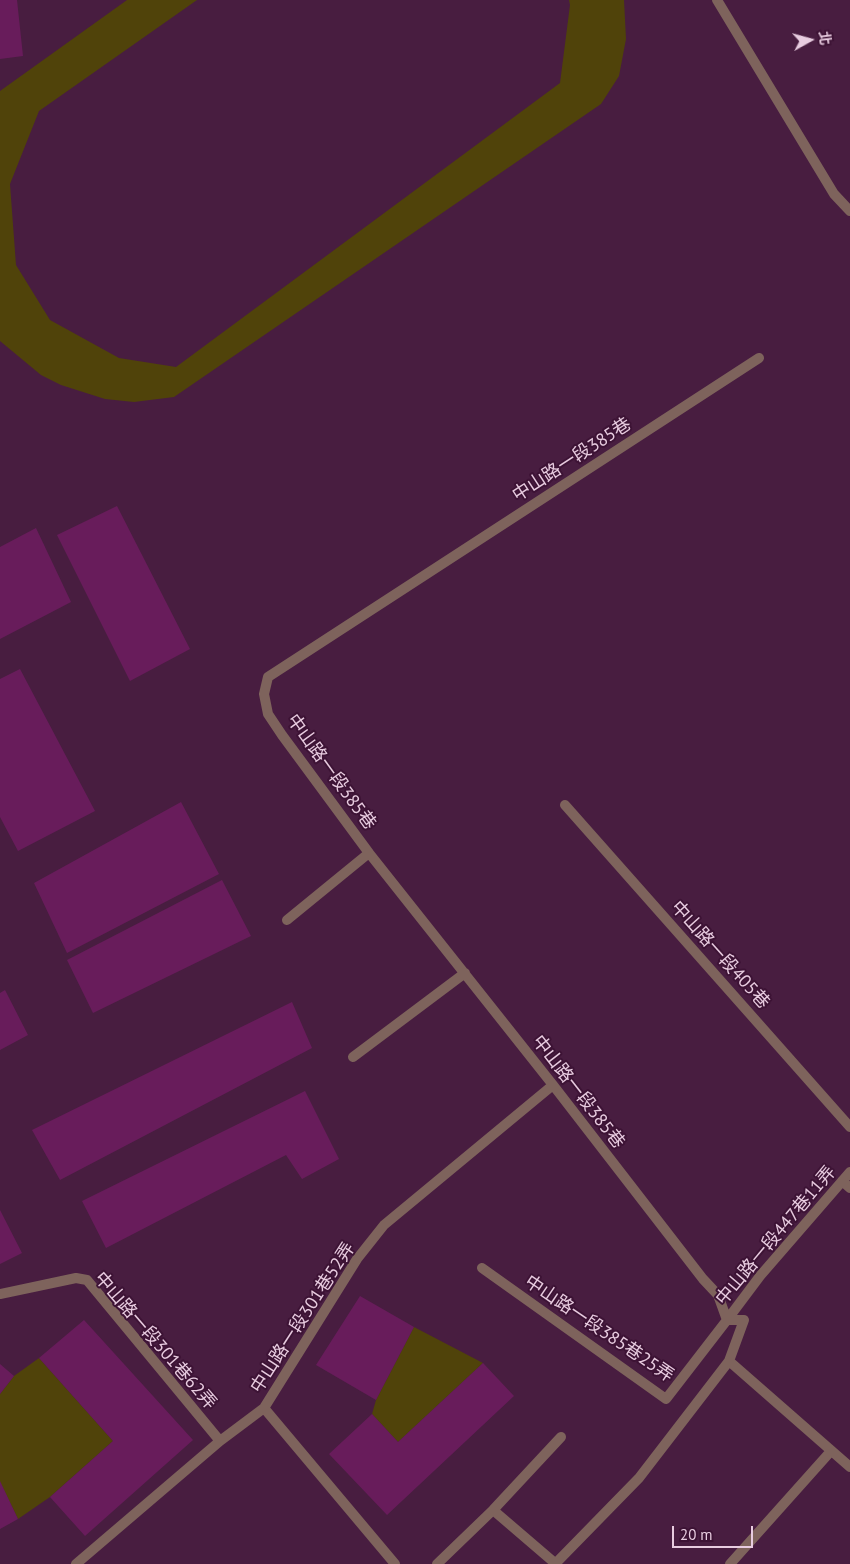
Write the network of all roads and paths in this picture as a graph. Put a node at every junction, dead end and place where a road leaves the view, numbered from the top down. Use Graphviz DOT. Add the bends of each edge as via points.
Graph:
graph roads {
  1 [pos="718,0"];
  2 [pos="850,211"];
  3 [pos="759,358"];
  4 [pos="565,805"];
  5 [pos="369,852"];
  6 [pos="287,920"];
  7 [pos="465,973"];
  8 [pos="353,1057"];
  9 [pos="553,1085"];
  10 [pos="850,1127"];
  11 [pos="850,1172"];
  12 [pos="846,1184"];
  13 [pos="482,1268"];
  14 [pos="0,1294"];
  15 [pos="727,1320"];
  16 [pos="729,1361"];
  17 [pos="264,1408"];
  18 [pos="561,1437"];
  19 [pos="220,1441"];
  20 [pos="832,1451"];
  21 [pos="850,1467"];
  22 [pos="493,1510"];
  23 [pos="76,1564"];
  24 [pos="395,1564"];
  25 [pos="437,1564"];
  26 [pos="556,1564"];
  27 [pos="730,1564"];
  1 -- 2 [label="street" via="834,194"];
  3 -- 5 [label="street, 中山路一段385巷" via="268,677 264,694 268,714"];
  4 -- 10 [label="street, 中山路一段405巷"];
  5 -- 6 [label="street"];
  5 -- 7 [label="street, 中山路一段385巷"];
  7 -- 8 [label="street"];
  7 -- 9 [label="street, 中山路一段385巷"];
  9 -- 15 [label="street, 中山路一段385巷" via="718,1295"];
  9 -- 17 [label="street, 中山路一段301巷52弄" via="384,1225 357,1259"];
  11 -- 12 [label="street, 中山路一段447巷11弄"];
  12 -- 15 [label="street, 中山路一段447巷11弄" via="760,1276"];
  13 -- 15 [label="street, 中山路一段385巷25弄" via="666,1399"];
  14 -- 19 [label="street, 中山路一段301巷62弄" via="76,1278 87,1280"];
  15 -- 16 [label="street, 中山路一段447巷11弄" via="744,1320"];
  16 -- 20 [label="street"];
  16 -- 26 [label="street" via="639,1478"];
  17 -- 19 [label="street, 中山路一段301巷52弄"];
  17 -- 24 [label="street"];
  18 -- 22 [label="street"];
  19 -- 23 [label="street, 中山路一段301巷52弄"];
  20 -- 21 [label="street"];
  20 -- 27 [label="street"];
  22 -- 25 [label="street"];
  22 -- 26 [label="street"];
}
